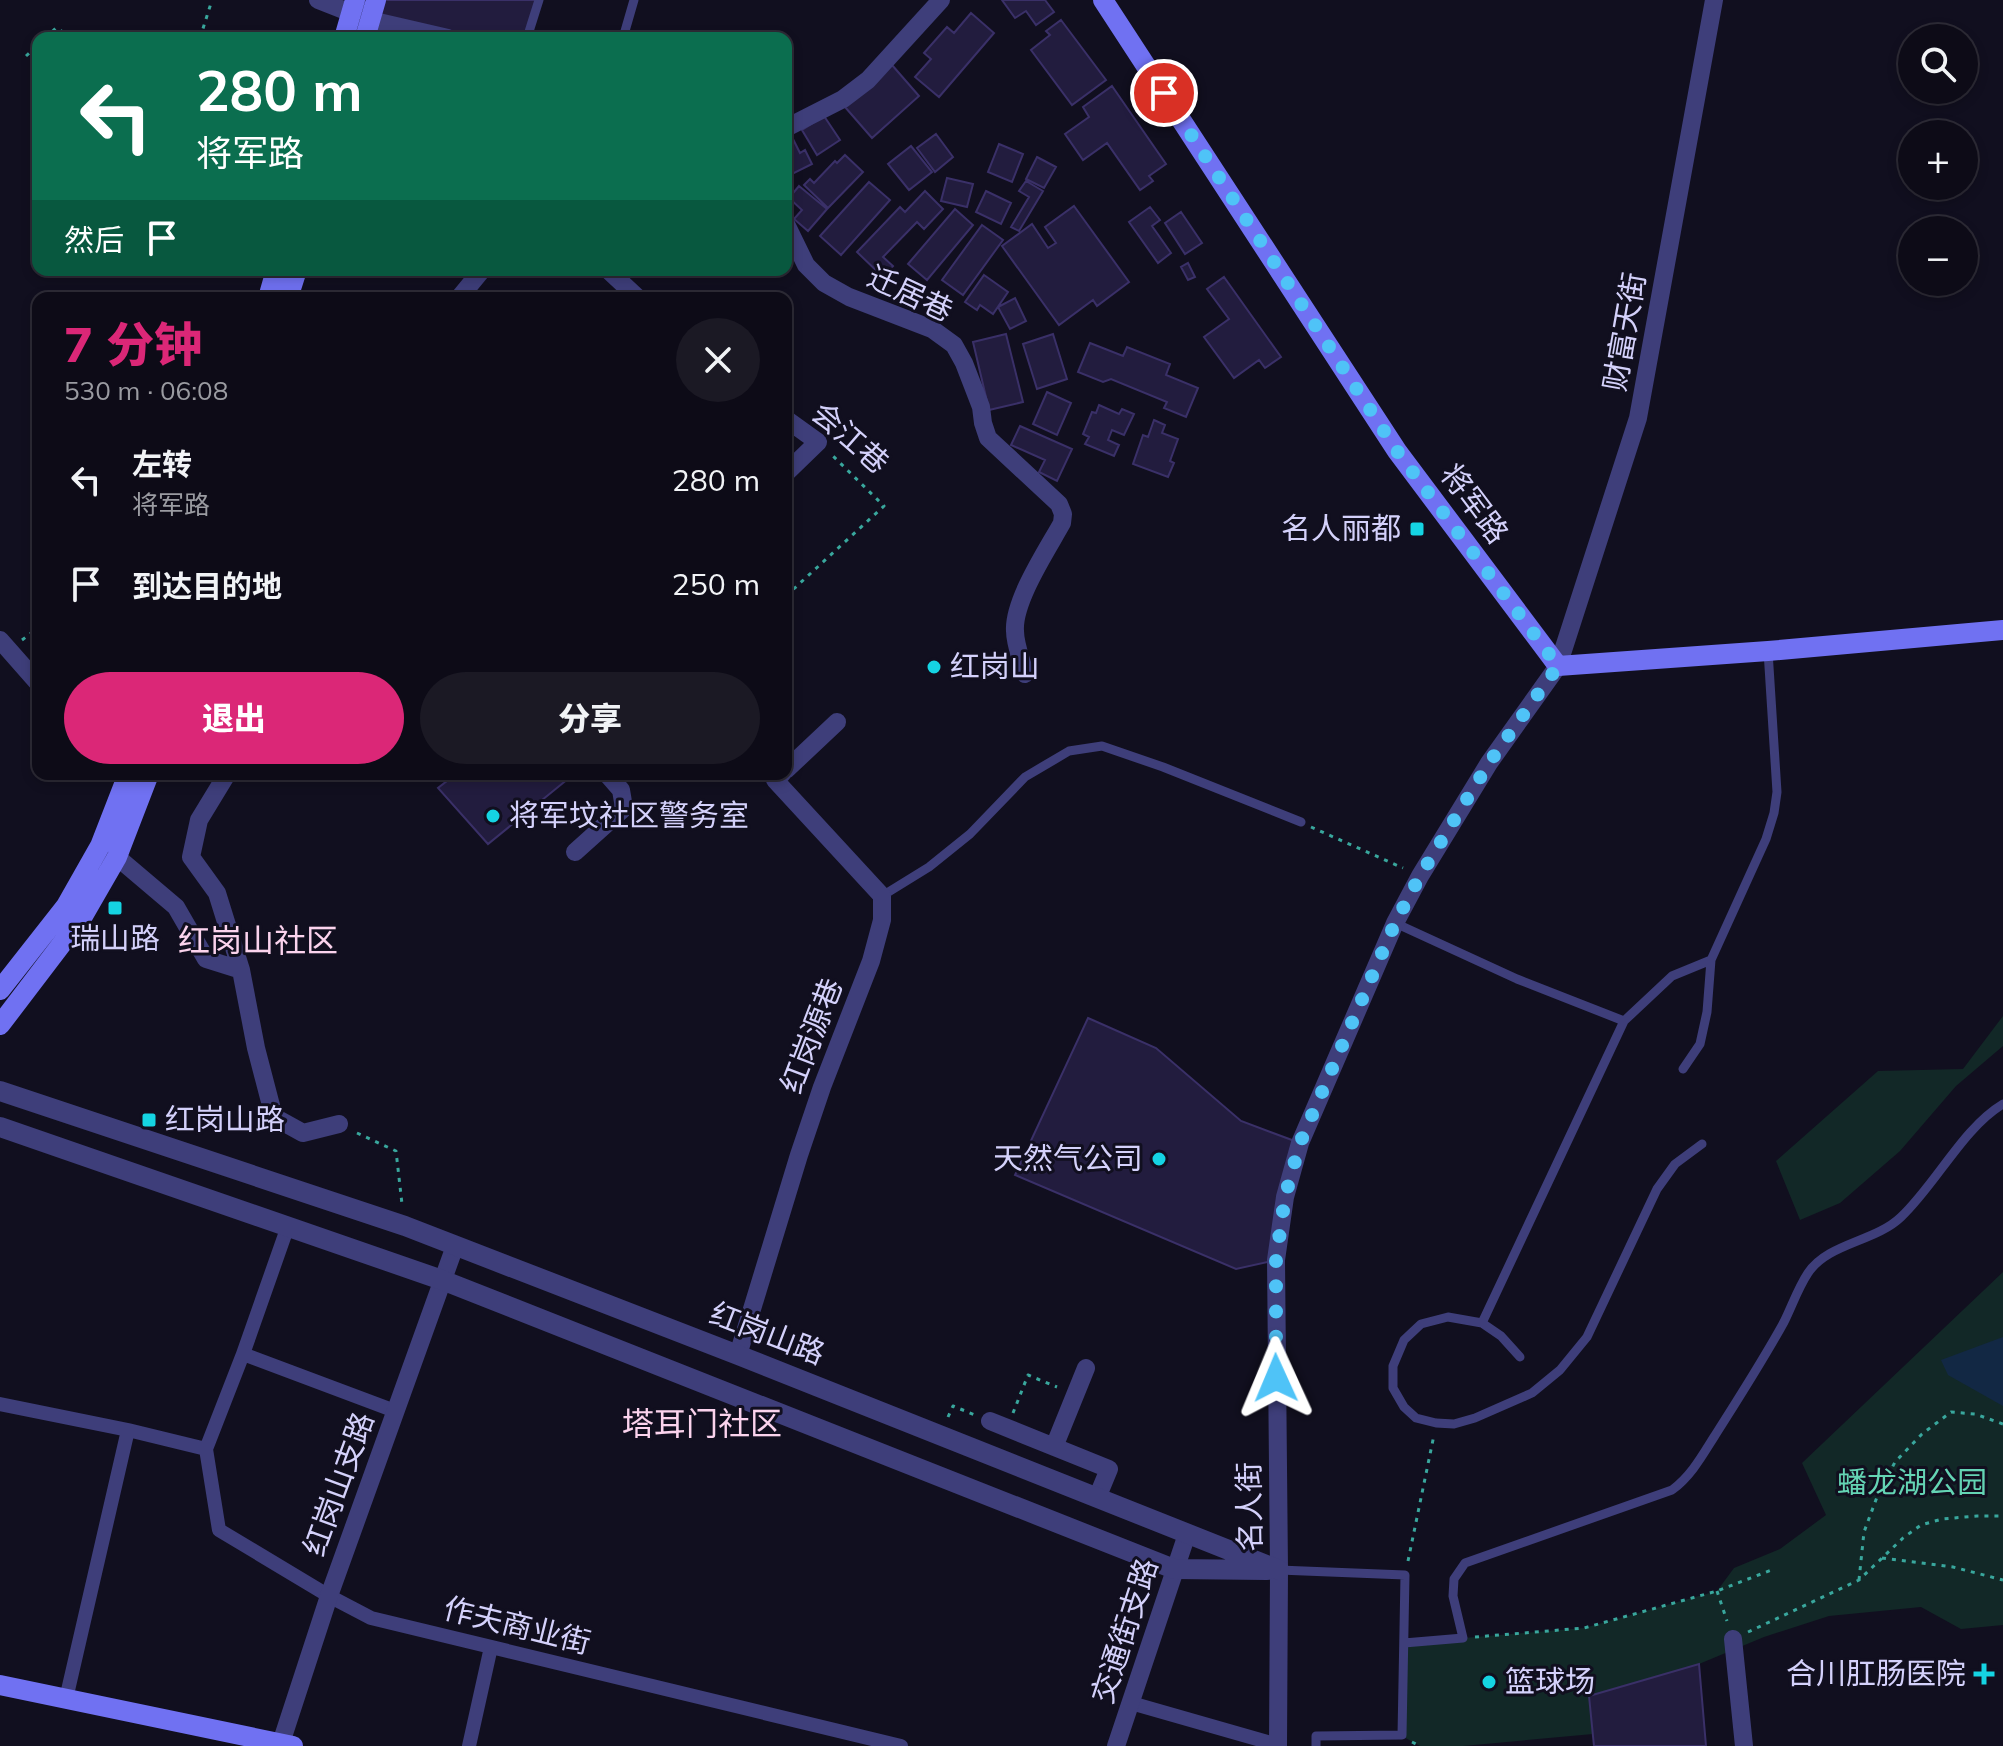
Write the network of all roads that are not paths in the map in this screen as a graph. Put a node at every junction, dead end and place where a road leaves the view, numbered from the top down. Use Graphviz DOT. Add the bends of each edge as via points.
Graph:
graph roads {
  1 [pos="318,0"];
  2 [pos="539,0"];
  3 [pos="634,0"];
  4 [pos="941,0"];
  5 [pos="1103,0"];
  6 [pos="1714,0"];
  7 [pos="363,14"];
  8 [pos="349,32"];
  9 [pos="427,32"];
  10 [pos="529,32"];
  11 [pos="625,32"];
  12 [pos="792,125"];
  13 [pos="792,236"];
  14 [pos="477,276"];
  15 [pos="614,276"];
  16 [pos="464,292"];
  17 [pos="632,292"];
  18 [pos="792,423"];
  19 [pos="792,467"];
  20 [pos="2003,630"];
  21 [pos="0,640"];
  22 [pos="1768,651"];
  23 [pos="1558,666"];
  24 [pos="1025,674"];
  25 [pos="32,676"];
  26 [pos="837,722"];
  27 [pos="792,764"];
  28 [pos="123,780"];
  29 [pos="147,780"];
  30 [pos="223,780"];
  31 [pos="612,780"];
  32 [pos="775,780"];
  33 [pos="1301,822"];
  34 [pos="575,852"];
  35 [pos="117,857"];
  36 [pos="882,896"];
  37 [pos="1395,923"];
  38 [pos="1711,960"];
  39 [pos="241,970"];
  40 [pos="0,990"];
  41 [pos="1624,1021"];
  42 [pos="0,1025"];
  43 [pos="1683,1069"];
  44 [pos="0,1091"];
  45 [pos="2003,1104"];
  46 [pos="339,1124"];
  47 [pos="0,1127"];
  48 [pos="1702,1144"];
  49 [pos="288,1226"];
  50 [pos="455,1246"];
  51 [pos="442,1280"];
  52 [pos="1482,1323"];
  53 [pos="243,1354"];
  54 [pos="738,1355"];
  55 [pos="1520,1357"];
  56 [pos="1086,1368"];
  57 [pos="0,1404"];
  58 [pos="395,1411"];
  59 [pos="999,1424"];
  60 [pos="128,1430"];
  61 [pos="1054,1447"];
  62 [pos="206,1449"];
  63 [pos="1097,1498"];
  64 [pos="1187,1534"];
  65 [pos="1174,1569"];
  66 [pos="1279,1570"];
  67 [pos="329,1596"];
  68 [pos="1733,1639"];
  69 [pos="1404,1643"];
  70 [pos="491,1647"];
  71 [pos="0,1685"];
  72 [pos="66,1699"];
  73 [pos="1131,1703"];
  74 [pos="284,1745"];
  75 [pos="469,1746"];
  76 [pos="901,1746"];
  77 [pos="1116,1746"];
  78 [pos="1278,1746"];
  79 [pos="1316,1746"];
  80 [pos="1744,1746"];
  1 -- 7 [label="street"];
  2 -- 10 [label="lane"];
  3 -- 11 [label="lane"];
  4 -- 12 [label="street" via="868,80"];
  5 -- 23 [label="main road, 将军路" via="1397,451"];
  6 -- 23 [label="street, 财富天街" via="1638,418"];
  7 -- 8 [label="main road"];
  7 -- 9 [label="street"];
  13 -- 24 [label="street, 迁居巷" via="806,265 824,283 932,329 954,345 981,407 988,438 1059,504 1062,523 1017,611 1015,632"];
  14 -- 16 [label="street"];
  15 -- 17 [label="street"];
  18 -- 19 [label="street, 会江巷" via="818,442"];
  20 -- 22 [label="main road"];
  21 -- 25 [label="street"];
  22 -- 23 [label="main road"];
  22 -- 38 [label="lane" via="1774,813"];
  23 -- 37 [label="street, 名人街" via="1489,763"];
  26 -- 27 [label="street"];
  28 -- 40 [label="main road" via="100,846 66,906"];
  29 -- 35 [label="main road"];
  30 -- 39 [label="street" via="199,820 191,857 217,893"];
  31 -- 34 [label="street" via="621,790 624,808"];
  32 -- 36 [label="street"];
  33 -- 36 [label="lane" via="1102,746 1069,751 1025,777 970,834"];
  35 -- 39 [label="street" via="176,907 206,959"];
  35 -- 42 [label="main road" via="83,916"];
  36 -- 54 [label="street, 红岗源巷" via="882,920 871,961 799,1155"];
  37 -- 41 [label="lane"];
  37 -- 66 [label="street, 名人街" via="1300,1143 1285,1197 1276,1260"];
  38 -- 41 [label="lane" via="1672,976"];
  38 -- 43 [label="lane" via="1700,1044"];
  39 -- 46 [label="street" via="274,1117 303,1133"];
  41 -- 52 [label="lane"];
  44 -- 50 [label="street, 红岗山路"];
  45 -- 69 [label="lane" via="1976,1127 1899,1219 1812,1267 1753,1376 1683,1482 1465,1563 1454,1579 1453,1596 1463,1638"];
  47 -- 49 [label="street, 红岗山路"];
  48 -- 52 [label="lane" via="1675,1164 1657,1189 1587,1337 1560,1370 1532,1393 1475,1418 1454,1424 1416,1418 1393,1388 1393,1366 1404,1340 1421,1324 1448,1317"];
  49 -- 51 [label="street, 红岗山路"];
  49 -- 53 [label="street"];
  50 -- 51 [label="street, 红岗山支路"];
  50 -- 54 [label="street, 红岗山路"];
  51 -- 58 [label="street, 红岗山支路"];
  51 -- 65 [label="street, 红岗山路"];
  52 -- 55 [label="lane"];
  53 -- 58 [label="street"];
  53 -- 62 [label="street"];
  54 -- 63 [label="street, 红岗山路"];
  56 -- 61 [label="street"];
  57 -- 60 [label="street"];
  58 -- 67 [label="street, 红岗山支路"];
  59 -- 61 [label="street"];
  60 -- 62 [label="street"];
  60 -- 72 [label="street"];
  61 -- 63 [label="street" via="1109,1469"];
  62 -- 67 [label="street, 作夫商业街" via="219,1530"];
  63 -- 64 [label="street, 红岗山路"];
  64 -- 65 [label="street, 交通街支路"];
  64 -- 66 [label="street, 红岗山路"];
  65 -- 66 [label="street, 红岗山路"];
  65 -- 73 [label="street, 交通街支路"];
  66 -- 69 [label="lane, 红岗山路" via="1405,1575"];
  66 -- 78 [label="street, 名人街"];
  67 -- 70 [label="street, 作夫商业街" via="371,1618"];
  67 -- 74 [label="street, 红岗山支路"];
  68 -- 80 [label="street"];
  69 -- 79 [label="lane" via="1402,1735 1316,1736"];
  70 -- 75 [label="street"];
  70 -- 76 [label="street, 作夫商业街"];
  71 -- 72 [label="main road"];
  72 -- 74 [label="main road"];
  73 -- 77 [label="street, 交通街支路"];
  73 -- 78 [label="street"];
}
